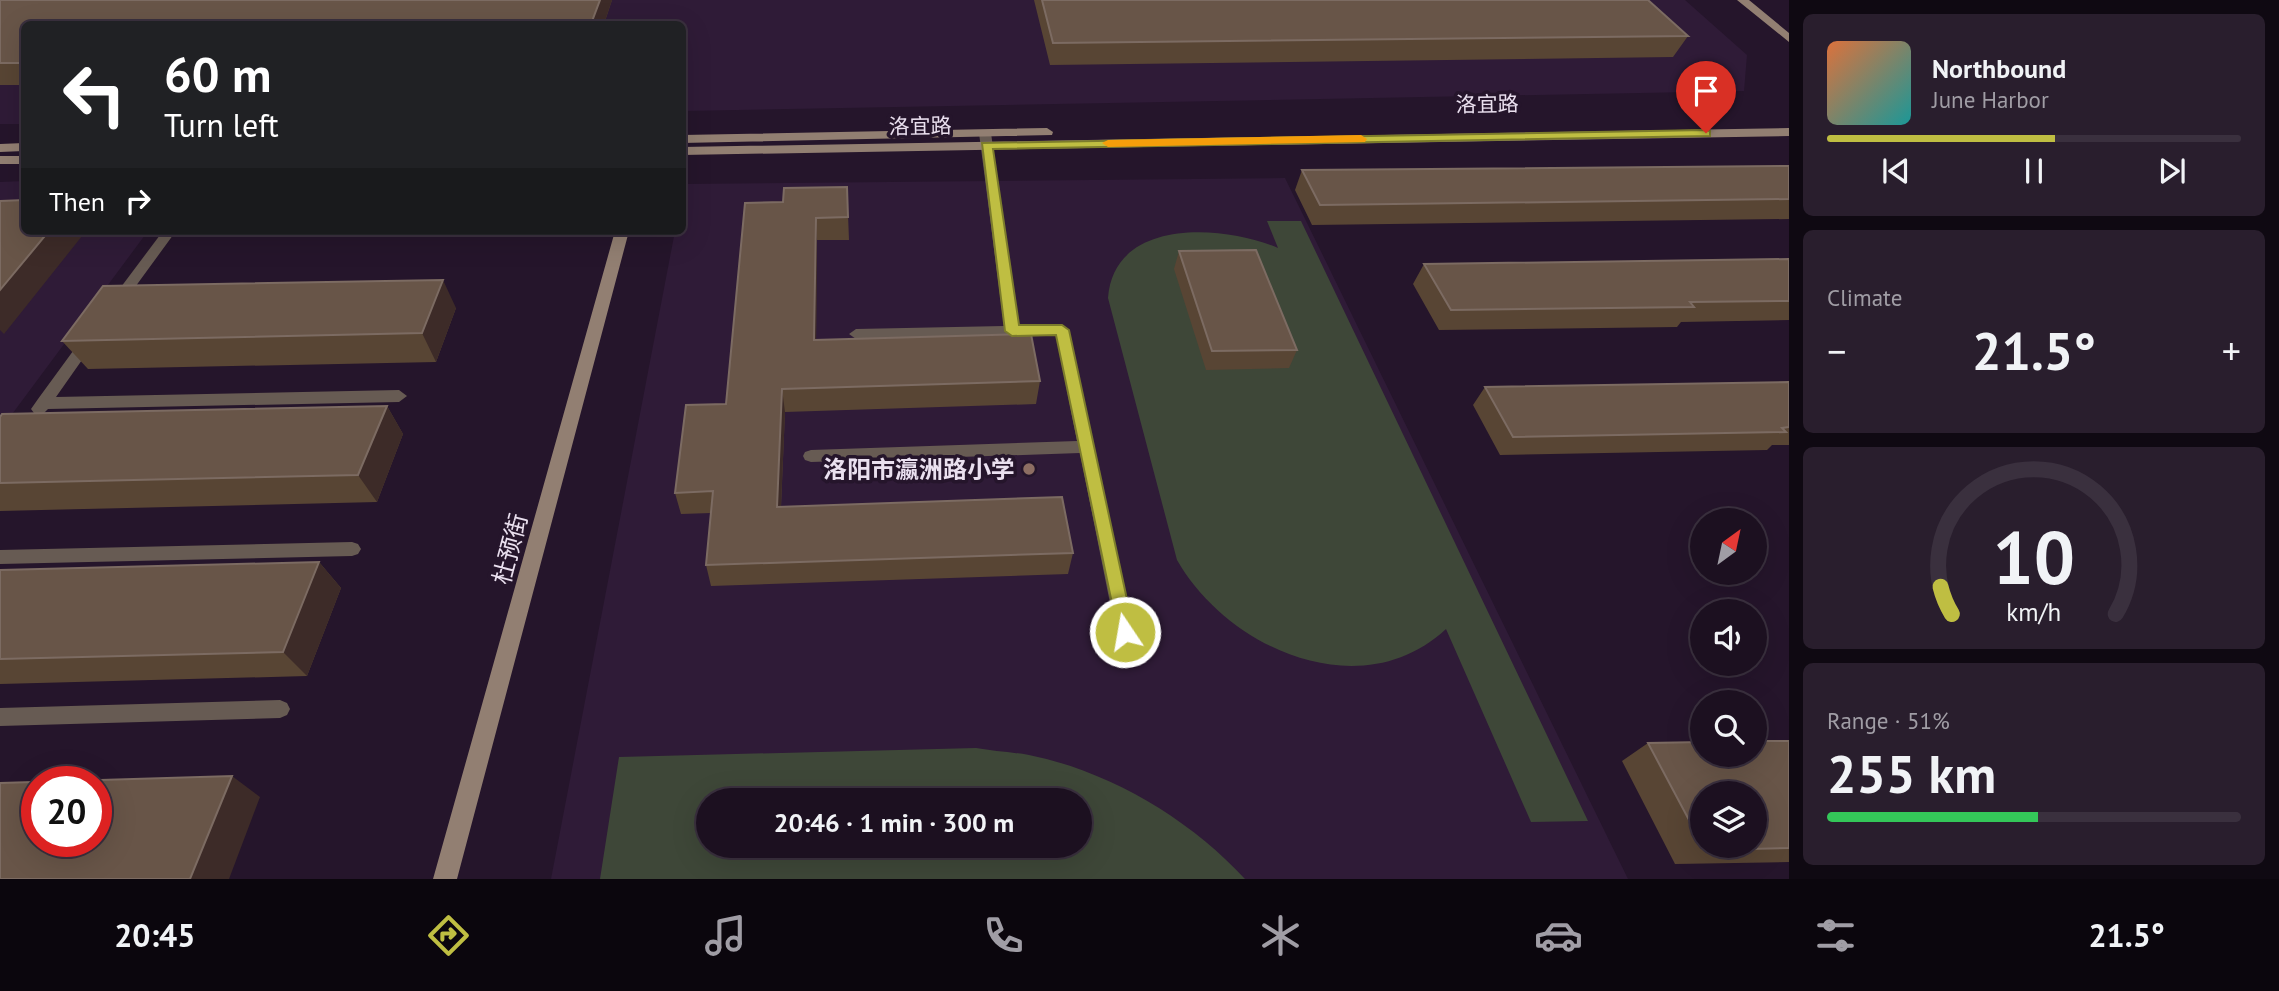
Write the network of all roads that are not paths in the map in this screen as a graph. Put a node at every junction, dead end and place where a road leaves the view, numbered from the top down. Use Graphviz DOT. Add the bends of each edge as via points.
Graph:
graph roads {
  1 [pos="1742,0"];
  2 [pos="1789,39"];
  3 [pos="1789,120"];
  4 [pos="1789,132"];
  5 [pos="686,139"];
  6 [pos="986,139"];
  7 [pos="21,147"];
  8 [pos="0,148"];
  9 [pos="686,151"];
  10 [pos="0,160"];
  11 [pos="21,160"];
  12 [pos="167,235"];
  13 [pos="621,235"];
  14 [pos="1012,331"];
  15 [pos="856,334"];
  16 [pos="399,396"];
  17 [pos="43,403"];
  18 [pos="29,423"];
  19 [pos="1086,447"];
  20 [pos="811,456"];
  21 [pos="352,549"];
  22 [pos="0,557"];
  23 [pos="1130,658"];
  24 [pos="280,709"];
  25 [pos="0,717"];
  26 [pos="445,879"];
  1 -- 2 [label="street"];
  3 -- 6 [label="street, 洛宜路"];
  4 -- 6 [label="street, 洛宜路"];
  5 -- 6 [label="street, 洛宜路"];
  6 -- 9 [label="street, 洛宜路"];
  6 -- 14 [label="lane"];
  7 -- 8 [label="street"];
  10 -- 11 [label="street"];
  12 -- 17 [label="lane" via="132,291 104,319"];
  13 -- 26 [label="street, 杜预街"];
  14 -- 15 [label="lane"];
  14 -- 19 [label="lane" via="1062,330"];
  16 -- 17 [label="lane"];
  17 -- 18 [label="lane"];
  19 -- 20 [label="lane"];
  19 -- 23 [label="lane"];
  21 -- 22 [label="lane"];
  24 -- 25 [label="lane"];
}
